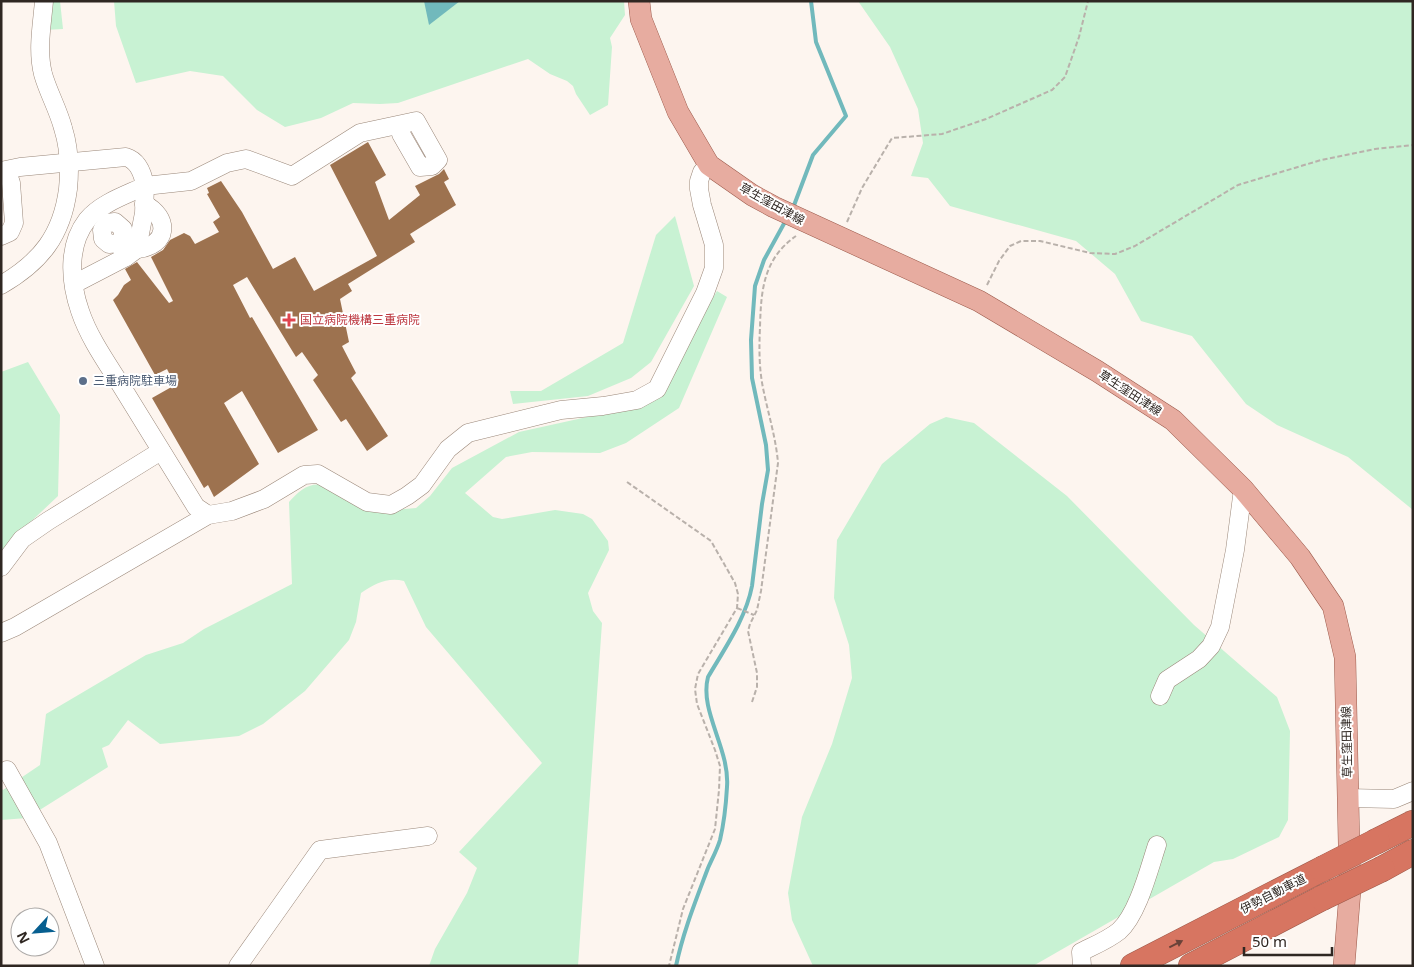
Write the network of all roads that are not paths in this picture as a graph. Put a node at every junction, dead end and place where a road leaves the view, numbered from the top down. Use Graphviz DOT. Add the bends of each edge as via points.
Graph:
graph roads {
  1 [pos="44,1"];
  2 [pos="639,1"];
  3 [pos="403,124"];
  4 [pos="69,162"];
  5 [pos="709,165"];
  6 [pos="2,171"];
  7 [pos="145,186"];
  8 [pos="1,236"];
  9 [pos="74,284"];
  10 [pos="1,285"];
  11 [pos="162,451"];
  12 [pos="1243,488"];
  13 [pos="208,515"];
  14 [pos="1,567"];
  15 [pos="1,633"];
  16 [pos="1160,696"];
  17 [pos="7,770"];
  18 [pos="1413,791"];
  19 [pos="1348,798"];
  20 [pos="1413,823"];
  21 [pos="428,836"];
  22 [pos="1157,845"];
  23 [pos="1413,852"];
  24 [pos="95,966"];
  25 [pos="238,966"];
  26 [pos="1082,966"];
  27 [pos="1133,966"];
  28 [pos="1191,966"];
  29 [pos="1344,966"];
  1 -- 4 [label="street" via="40,47 43,74 64,128"];
  2 -- 5 [label="main road, 草生窪田津線" via="641,18 678,112"];
  3 -- 7 [label="street" via="360,133 292,176 246,159 227,163 191,181"];
  4 -- 6 [label="street"];
  4 -- 7 [label="street" via="131,159 142,171"];
  4 -- 10 [label="street" via="66,199 56,232 34,262"];
  5 -- 12 [label="main road, 草生窪田津線" via="752,195 794,217 979,301 1097,371 1173,420"];
  5 -- 13 [label="street" via="702,172 699,189 714,245 714,268 705,293 657,389 637,400 561,410 468,433 448,449 422,485 391,505 367,502 318,474 304,475 264,499 232,511"];
  6 -- 8 [label="street" via="10,176 14,223 10,232"];
  7 -- 9 [label="street" via="144,204 127,250"];
  7 -- 9 [label="street" via="101,208 87,221 76,240 72,269"];
  9 -- 11 [label="street" via="80,312 99,350"];
  11 -- 13 [label="street" via="196,507"];
  11 -- 14 [label="street" via="22,539"];
  12 -- 16 [label="street" via="1220,627 1211,646 1199,659 1167,680"];
  12 -- 19 [label="main road, 草生窪田津線" via="1300,557 1333,606 1345,657"];
  13 -- 15 [label="street"];
  17 -- 24 [label="street" via="47,842"];
  18 -- 19 [label="street" via="1394,799"];
  19 -- 29 [label="main road, 草生窪田津線" via="1350,891"];
  27 -- 20 [label="highway, 伊勢自動車道, one-way, bridge"];
  21 -- 25 [label="street" via="320,850"];
  22 -- 26 [label="street" via="1141,895 1125,923 1113,934 1081,952"];
  23 -- 28 [label="highway, bridge"];
}
